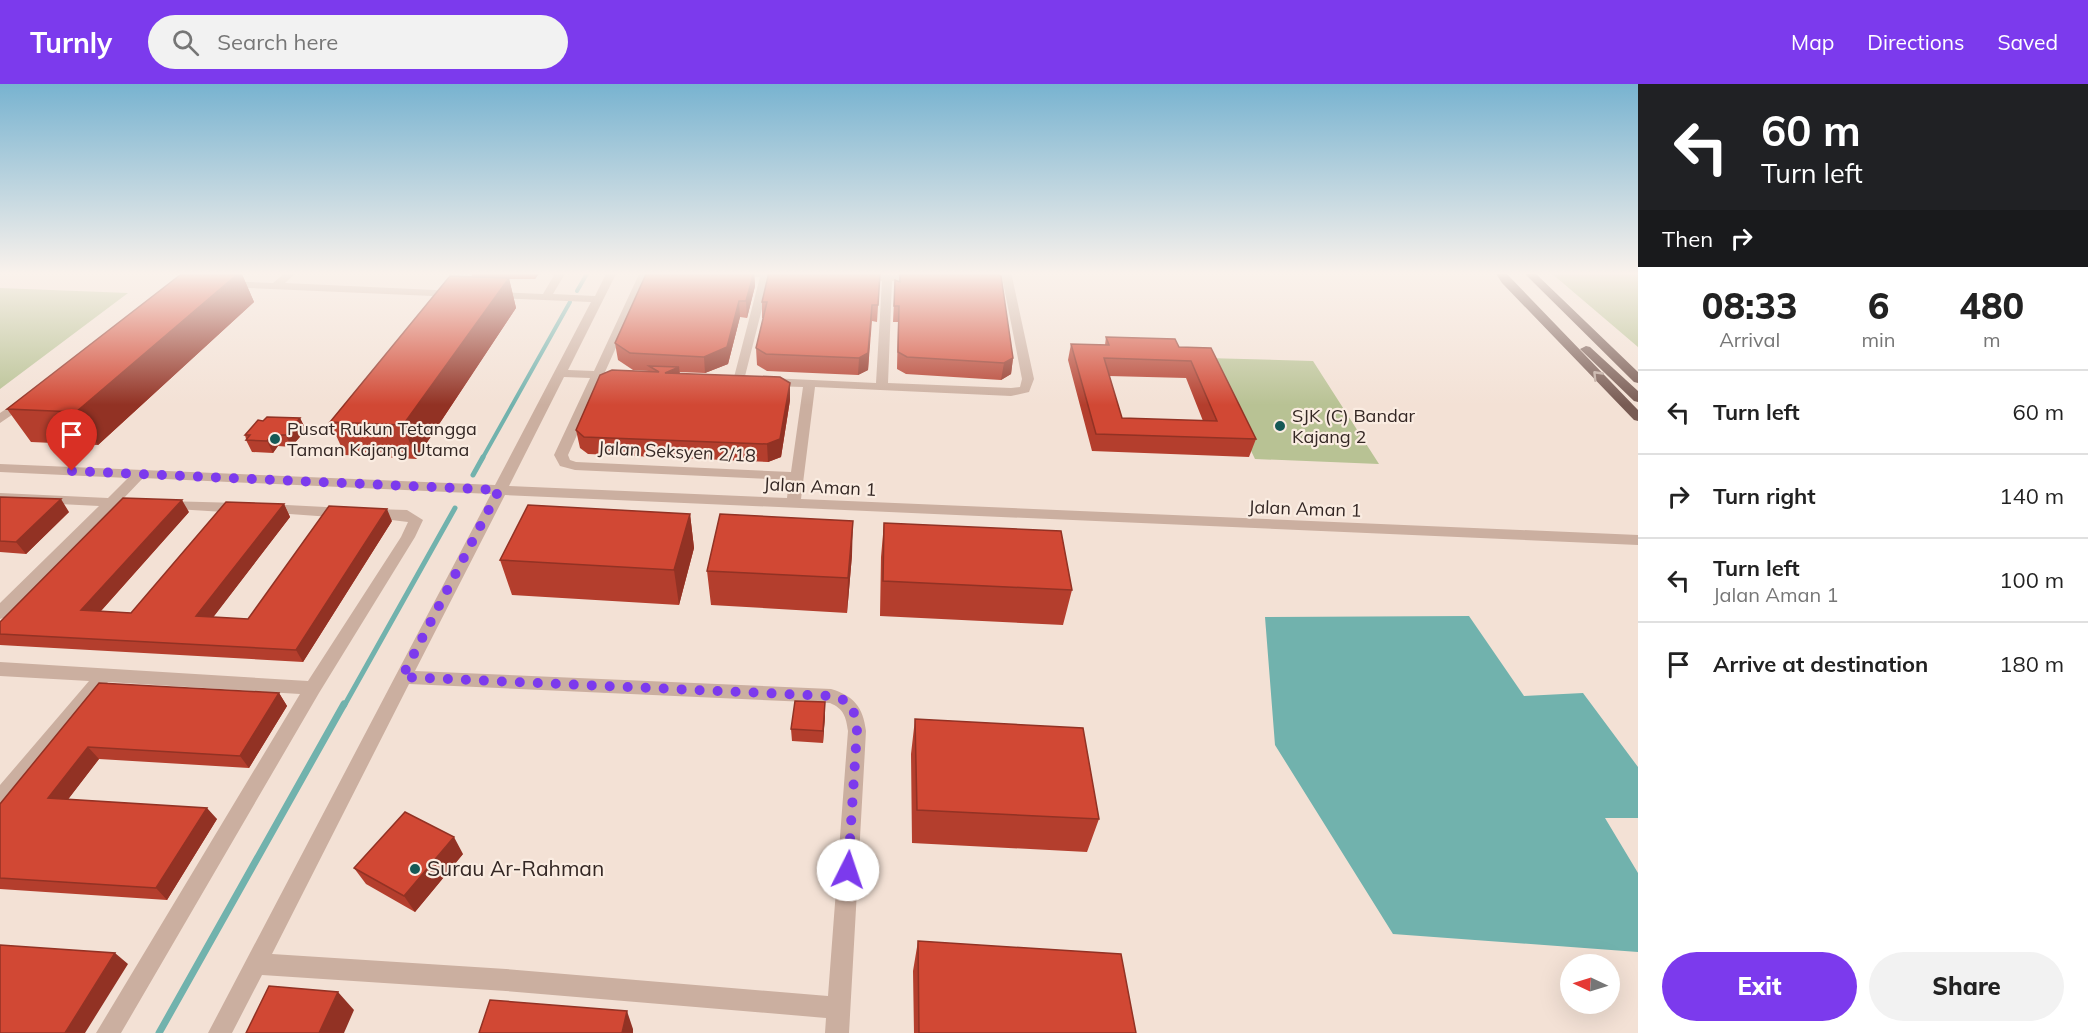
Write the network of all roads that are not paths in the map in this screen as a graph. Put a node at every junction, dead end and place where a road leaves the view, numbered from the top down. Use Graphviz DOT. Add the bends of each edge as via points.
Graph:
graph roads {
  1 [pos="589,316"];
  2 [pos="625,316"];
  3 [pos="758,316"];
  4 [pos="885,316"];
  5 [pos="1013,316"];
  6 [pos="1542,316"];
  7 [pos="1552,316"];
  8 [pos="1574,316"];
  9 [pos="1578,316"];
  10 [pos="1638,370"];
  11 [pos="561,374"];
  12 [pos="598,375"];
  13 [pos="633,376"];
  14 [pos="1638,379"];
  15 [pos="809,384"];
  16 [pos="882,387"];
  17 [pos="37,390"];
  18 [pos="1638,398"];
  19 [pos="1638,417"];
  20 [pos="0,419"];
  21 [pos="0,468"];
  22 [pos="140,474"];
  23 [pos="797,476"];
  24 [pos="499,490"];
  25 [pos="0,498"];
  26 [pos="111,503"];
  27 [pos="793,504"];
  28 [pos="1638,540"];
  29 [pos="0,613"];
  30 [pos="0,669"];
  31 [pos="103,676"];
  32 [pos="402,677"];
  33 [pos="313,688"];
  34 [pos="0,799"];
  35 [pos="256,964"];
  36 [pos="838,1008"];
  37 [pos="108,1033"];
  38 [pos="220,1033"];
  39 [pos="837,1033"];
  1 -- 11 [label="street"];
  2 -- 12 [label="street"];
  3 -- 15 [label="street" via="745,381"];
  4 -- 16 [label="street"];
  5 -- 16 [label="street" via="1028,379 1025,389 1011,393"];
  19 -- 6 [label="main road, one-way"];
  7 -- 18 [label="main road"];
  8 -- 14 [label="main road"];
  9 -- 10 [label="main road"];
  11 -- 12 [label="street"];
  11 -- 24 [label="street"];
  12 -- 13 [label="street"];
  12 -- 23 [label="street, Jalan Seksyen 2/18" via="561,455 565,464"];
  15 -- 16 [label="street"];
  15 -- 23 [label="street"];
  17 -- 20 [label="street"];
  21 -- 22 [label="street, Jalan Aman 1"];
  22 -- 24 [label="street, Jalan Aman 1"];
  22 -- 26 [label="street"];
  23 -- 27 [label="street"];
  24 -- 27 [label="street, Jalan Aman 1"];
  24 -- 32 [label="street"];
  25 -- 26 [label="street"];
  26 -- 29 [label="street"];
  26 -- 33 [label="street" via="407,515 416,520"];
  27 -- 28 [label="street, Jalan Aman 1"];
  30 -- 31 [label="street"];
  31 -- 33 [label="street"];
  31 -- 34 [label="street"];
  32 -- 35 [label="street"];
  32 -- 36 [label="street" via="842,699 853,708 857,731"];
  33 -- 37 [label="street"];
  35 -- 36 [label="street"];
  35 -- 38 [label="street"];
  36 -- 39 [label="street"];
}
